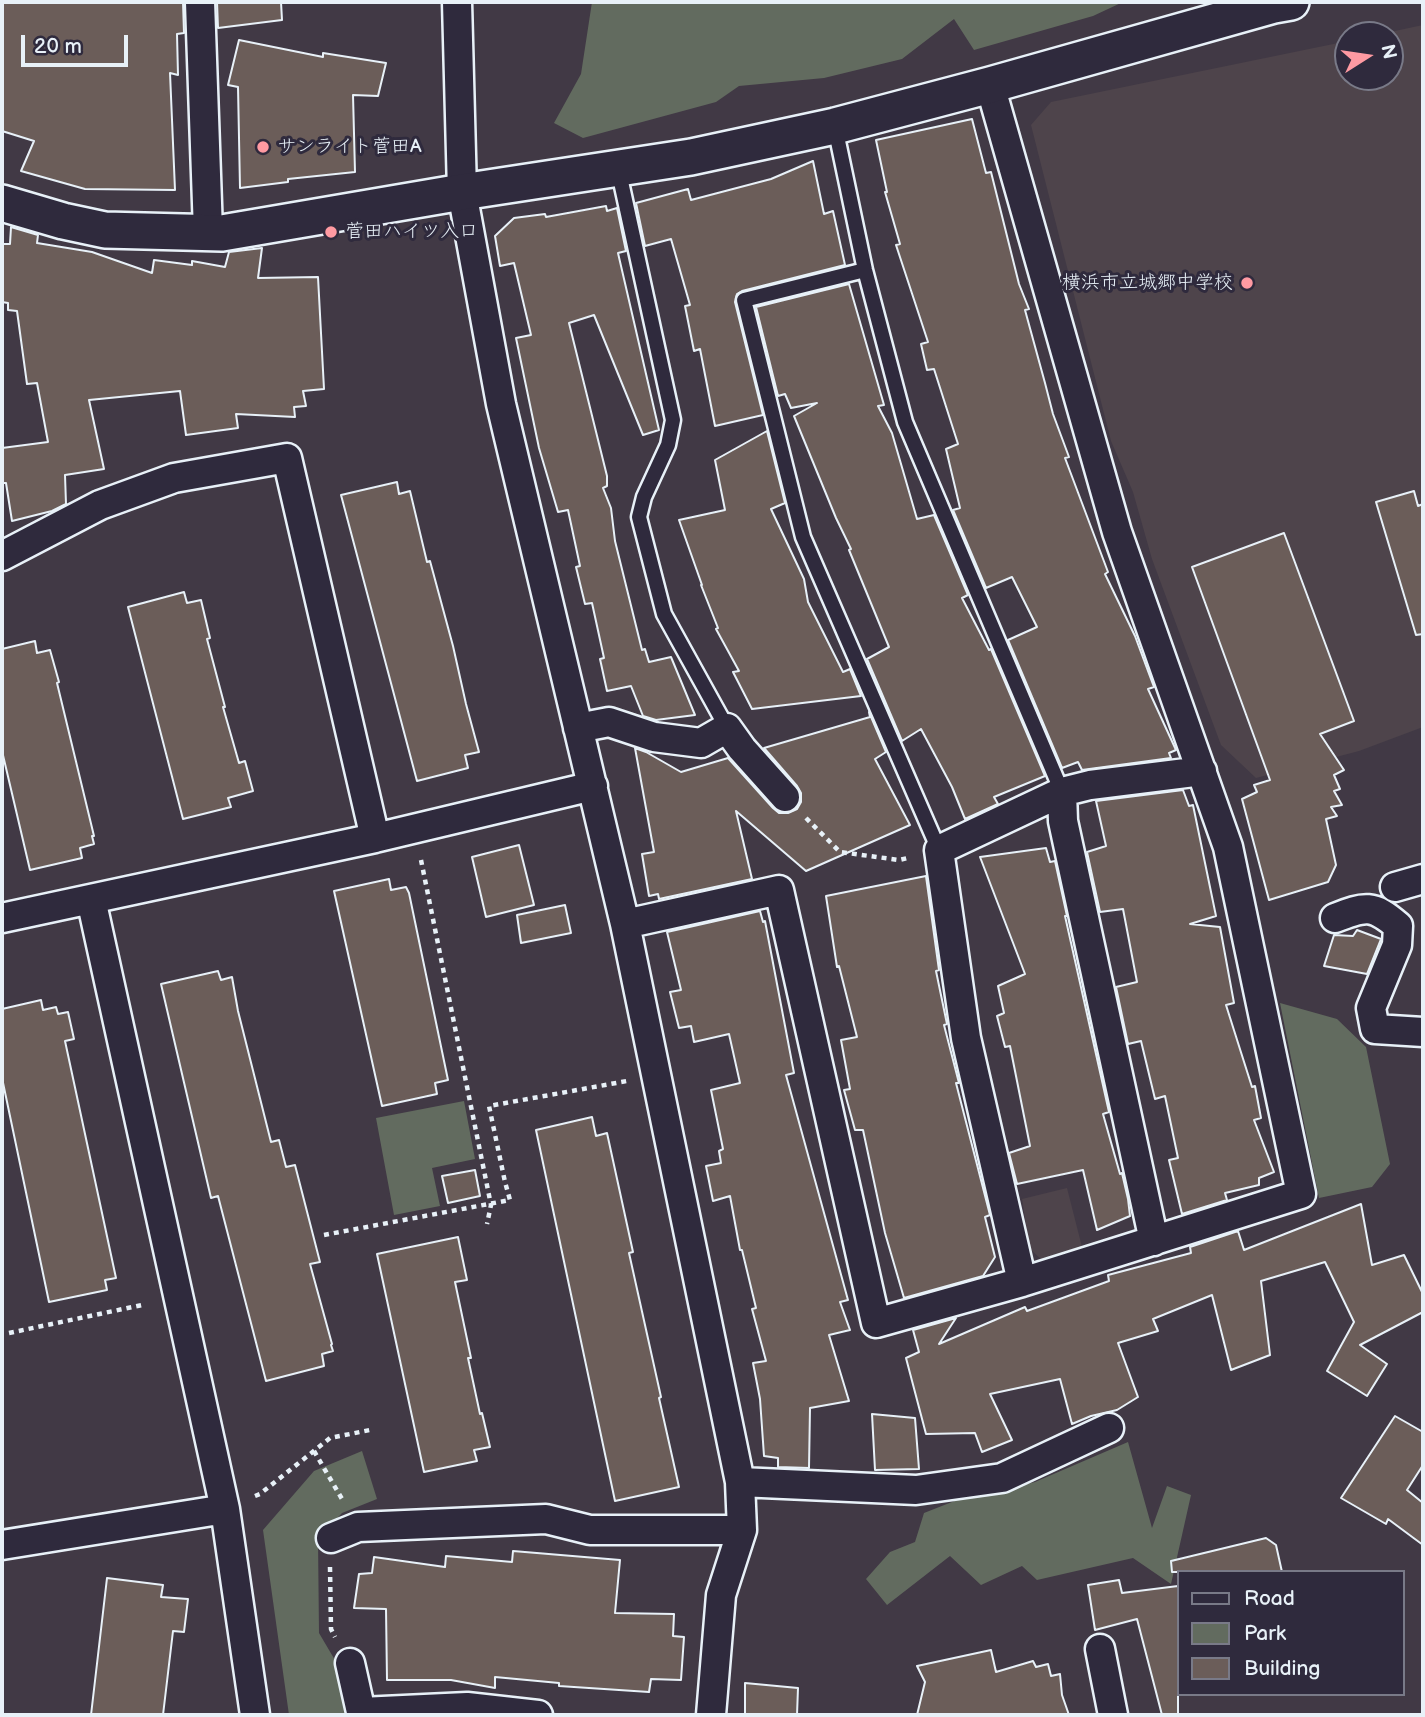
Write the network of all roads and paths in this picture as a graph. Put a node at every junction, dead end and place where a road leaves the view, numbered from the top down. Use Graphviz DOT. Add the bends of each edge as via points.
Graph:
graph roads {
  1 [pos="201,2"];
  2 [pos="457,2"];
  3 [pos="1291,2"];
  4 [pos="990,85"];
  5 [pos="835,126"];
  6 [pos="618,167"];
  7 [pos="461,192"];
  8 [pos="2,204"];
  9 [pos="208,232"];
  10 [pos="865,270"];
  11 [pos="2,555"];
  12 [pos="578,727"];
  13 [pos="727,729"];
  14 [pos="1202,771"];
  15 [pos="593,786"];
  16 [pos="1062,792"];
  17 [pos="785,797"];
  18 [pos="414,828"];
  19 [pos="375,838"];
  20 [pos="939,850"];
  21 [pos="1423,879"];
  22 [pos="1395,887"];
  23 [pos="91,899"];
  24 [pos="2,918"];
  25 [pos="1335,918"];
  26 [pos="625,924"];
  27 [pos="1423,1032"];
  28 [pos="655,1076"];
  29 [pos="491,1205"];
  30 [pos="487,1223"];
  31 [pos="324,1236"];
  32 [pos="1154,1241"];
  33 [pos="1022,1282"];
  34 [pos="142,1305"];
  35 [pos="9,1333"];
  36 [pos="1109,1428"];
  37 [pos="370,1430"];
  38 [pos="314,1451"];
  39 [pos="740,1482"];
  40 [pos="260,1494"];
  41 [pos="340,1496"];
  42 [pos="225,1509"];
  43 [pos="742,1530"];
  44 [pos="331,1538"];
  45 [pos="2,1545"];
  46 [pos="330,1588"];
  47 [pos="331,1629"];
  48 [pos="1100,1649"];
  49 [pos="350,1663"];
  50 [pos="255,1715"];
  51 [pos="538,1715"];
  52 [pos="711,1715"];
  53 [pos="1113,1715"];
  1 -- 9 [label="street"];
  2 -- 7 [label="street"];
  3 -- 4 [label="street"];
  4 -- 5 [label="street"];
  4 -- 14 [label="street" via="1117,533"];
  5 -- 6 [label="street" via="691,157"];
  5 -- 10 [label="lane"];
  6 -- 7 [label="street"];
  6 -- 13 [label="lane" via="673,420 668,445 639,517 664,614"];
  7 -- 9 [label="street"];
  7 -- 12 [label="street" via="501,404"];
  8 -- 9 [label="street" via="105,230"];
  10 -- 16 [label="lane" via="905,422"];
  10 -- 20 [label="lane" via="744,300 803,537"];
  11 -- 19 [label="street" via="100,505 174,478 287,458"];
  12 -- 13 [label="street" via="609,722 654,737 701,743"];
  12 -- 15 [label="street"];
  13 -- 17 [label="street"];
  14 -- 16 [label="street"];
  14 -- 32 [label="street" via="1228,847 1301,1194"];
  15 -- 18 [label="street"];
  15 -- 26 [label="street"];
  16 -- 20 [label="street"];
  16 -- 32 [label="street" via="1063,821"];
  17 -- 20 [label="path" via="840,852 899,860"];
  18 -- 19 [label="street"];
  18 -- 29 [label="path"];
  19 -- 23 [label="street"];
  20 -- 33 [label="street" via="966,1038"];
  21 -- 22 [label="street"];
  23 -- 24 [label="street"];
  23 -- 42 [label="street"];
  25 -- 27 [label="street" via="1367,908 1383,913 1398,926 1397,945 1371,1007 1375,1029"];
  26 -- 28 [label="street"];
  26 -- 33 [label="street" via="779,890 876,1323"];
  28 -- 29 [label="path" via="489,1106 510,1200"];
  28 -- 39 [label="street"];
  29 -- 30 [label="path"];
  29 -- 31 [label="path"];
  32 -- 33 [label="street"];
  34 -- 35 [label="path"];
  36 -- 39 [label="street" via="1002,1478 916,1490"];
  37 -- 38 [label="path" via="330,1438"];
  38 -- 40 [label="path"];
  38 -- 41 [label="path"];
  39 -- 43 [label="street"];
  42 -- 45 [label="street"];
  42 -- 50 [label="street"];
  43 -- 44 [label="street" via="590,1530 546,1519 358,1527"];
  43 -- 52 [label="street" via="721,1595"];
  46 -- 47 [label="path"];
  48 -- 53 [label="street"];
  49 -- 51 [label="street" via="361,1712 467,1707"];
}
